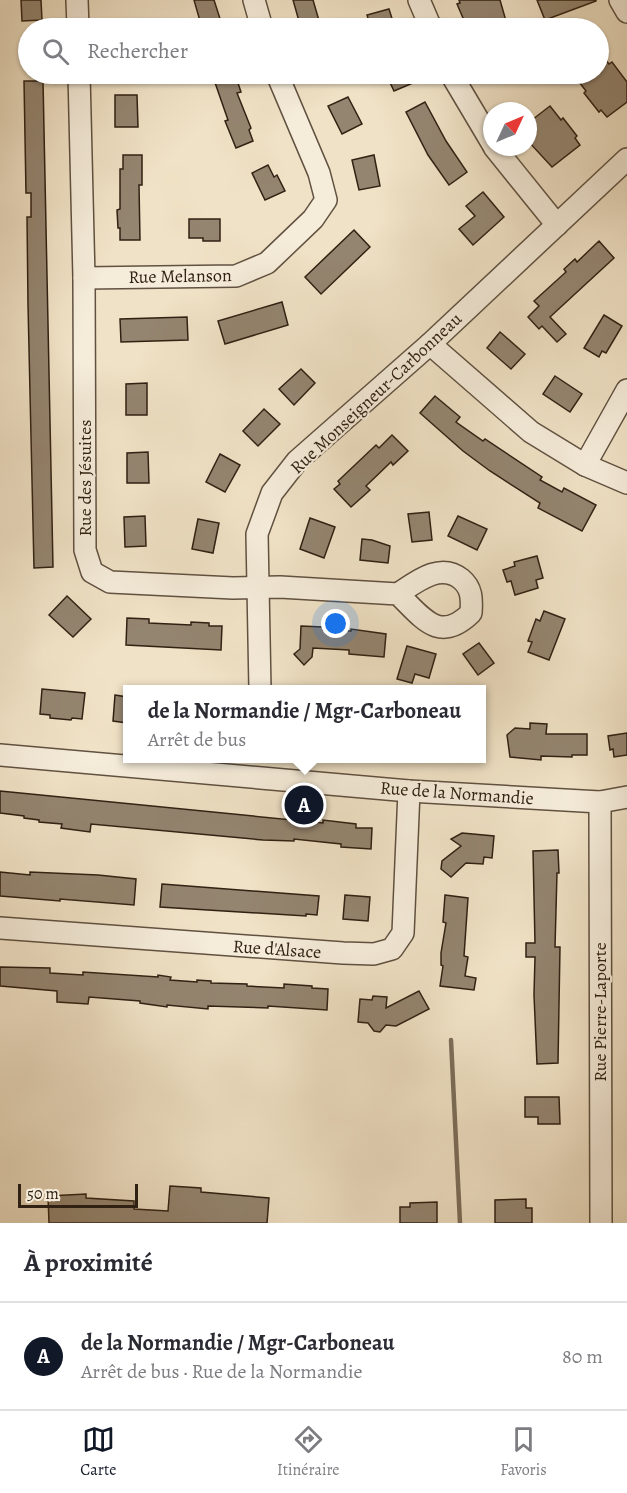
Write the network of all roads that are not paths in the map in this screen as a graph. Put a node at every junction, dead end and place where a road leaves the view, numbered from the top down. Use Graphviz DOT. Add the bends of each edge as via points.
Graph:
graph roads {
  1 [pos="77,0"];
  2 [pos="254,0"];
  3 [pos="419,0"];
  4 [pos="620,0"];
  5 [pos="627,12"];
  6 [pos="78,18"];
  7 [pos="259,18"];
  8 [pos="427,18"];
  9 [pos="79,84"];
  10 [pos="281,84"];
  11 [pos="457,84"];
  12 [pos="483,128"];
  13 [pos="501,156"];
  14 [pos="627,159"];
  15 [pos="557,225"];
  16 [pos="84,278"];
  17 [pos="430,344"];
  18 [pos="627,390"];
  19 [pos="585,465"];
  20 [pos="627,483"];
  21 [pos="258,586"];
  22 [pos="398,594"];
  23 [pos="260,685"];
  24 [pos="0,755"];
  25 [pos="123,761"];
  26 [pos="161,763"];
  27 [pos="261,768"];
  28 [pos="410,791"];
  29 [pos="627,797"];
  30 [pos="600,802"];
  31 [pos="0,928"];
  32 [pos="601,1223"];
  1 -- 6 [label="street"];
  2 -- 7 [label="street"];
  3 -- 8 [label="street"];
  4 -- 5 [label="street"];
  9 -- 16 [label="street, Rue des Jésuites"];
  10 -- 16 [label="street, Rue Melanson" via="319,173 326,200 313,219 267,263 236,276"];
  11 -- 12 [label="street"];
  13 -- 15 [label="street"];
  14 -- 15 [label="street, Rue Monseigneur-Carbonneau"];
  15 -- 17 [label="street, Rue Monseigneur-Carbonneau"];
  16 -- 21 [label="street, Rue des Jésuites" via="85,550 92,572 111,582"];
  17 -- 19 [label="street" via="531,432"];
  17 -- 21 [label="street, Rue Monseigneur-Carbonneau" via="297,461 272,493 257,534"];
  18 -- 19 [label="street"];
  19 -- 20 [label="street"];
  21 -- 22 [label="street, Rue des Jésuites"];
  21 -- 23 [label="street, Rue Monseigneur-Carbonneau"];
  24 -- 25 [label="street, Rue de la Normandie"];
  26 -- 27 [label="street, Rue de la Normandie"];
  27 -- 28 [label="street, Rue de la Normandie"];
  28 -- 30 [label="street, Rue de la Normandie"];
  28 -- 31 [label="street, Rue d'Alsace" via="403,933 392,949 374,954 343,953"];
  29 -- 30 [label="street, Rue de la Normandie"];
  30 -- 32 [label="street, Rue Pierre-Laporte"];
}
